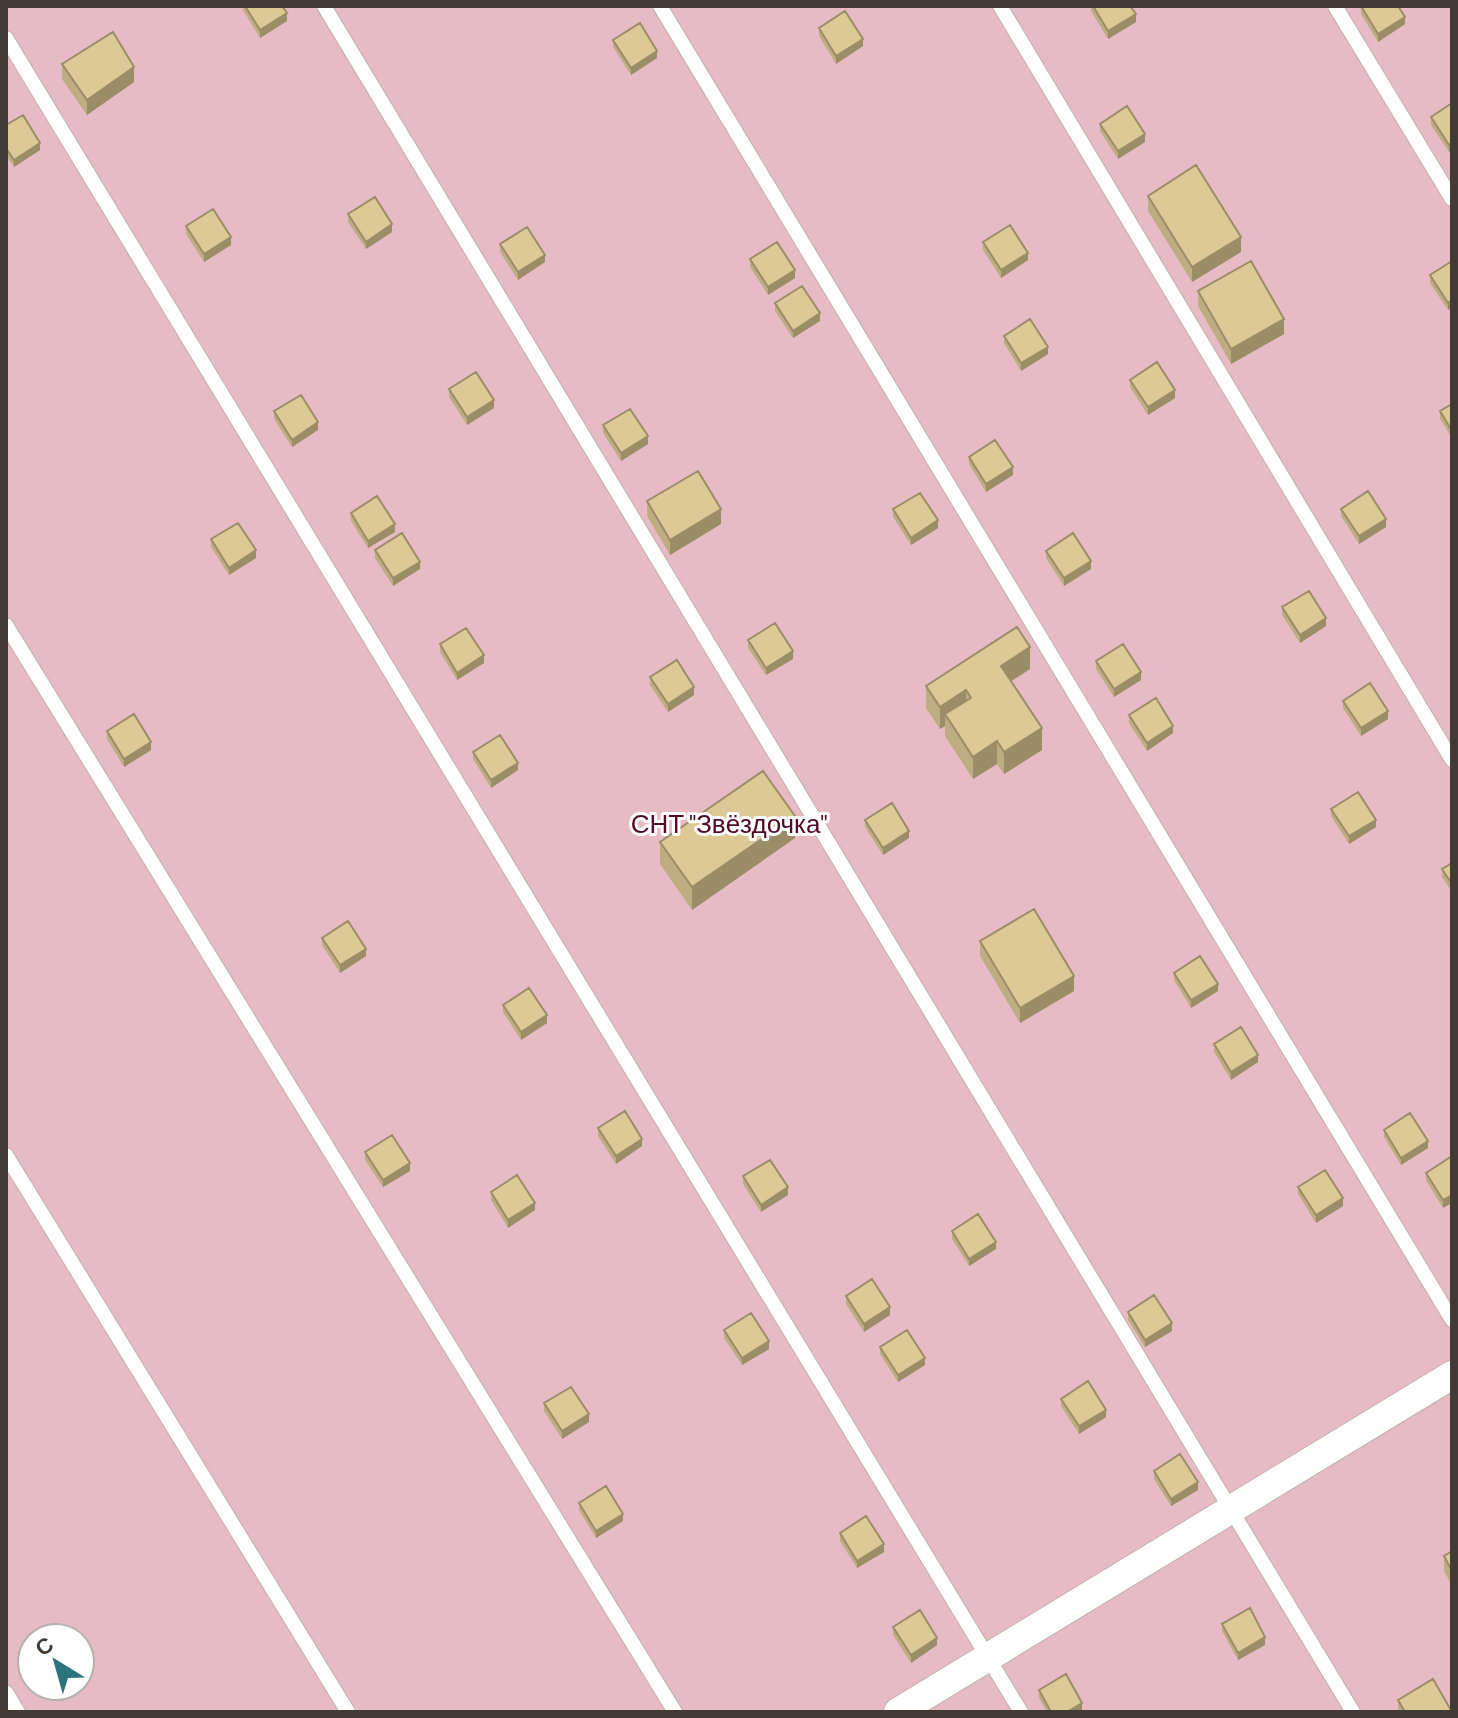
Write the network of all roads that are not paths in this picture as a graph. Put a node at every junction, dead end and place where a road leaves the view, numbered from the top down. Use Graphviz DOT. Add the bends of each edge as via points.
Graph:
graph roads {
  1 [pos="324,6"];
  2 [pos="660,6"];
  3 [pos="1000,6"];
  4 [pos="1335,6"];
  5 [pos="6,38"];
  6 [pos="1452,199"];
  7 [pos="6,625"];
  8 [pos="1452,760"];
  9 [pos="6,1155"];
  10 [pos="1452,1320"];
  11 [pos="1452,1375"];
  12 [pos="1232,1509"];
  13 [pos="989,1658"];
  14 [pos="6,1692"];
  15 [pos="18,1712"];
  16 [pos="348,1712"];
  17 [pos="675,1712"];
  18 [pos="898,1712"];
  19 [pos="1021,1712"];
  20 [pos="1353,1712"];
  1 -- 12 [label="lane"];
  2 -- 10 [label="lane"];
  3 -- 8 [label="lane"];
  4 -- 6 [label="lane"];
  5 -- 13 [label="lane"];
  7 -- 17 [label="lane"];
  9 -- 16 [label="lane"];
  11 -- 12 [label="street"];
  12 -- 13 [label="street"];
  12 -- 20 [label="lane"];
  13 -- 18 [label="street"];
  13 -- 19 [label="lane"];
  14 -- 15 [label="lane"];
}
